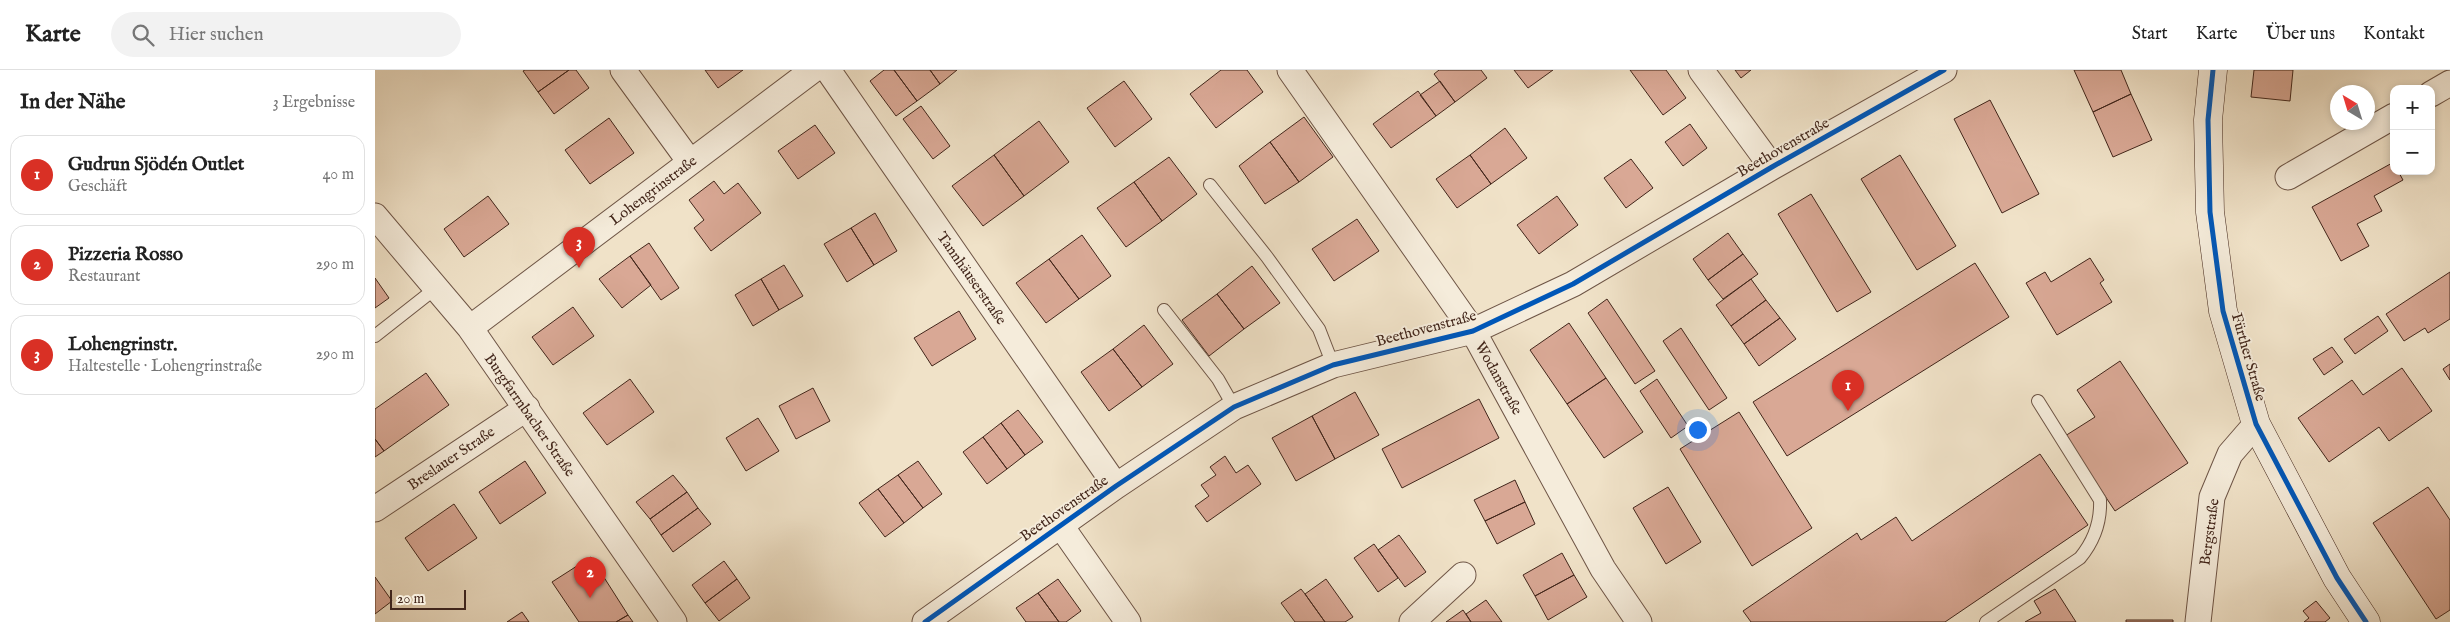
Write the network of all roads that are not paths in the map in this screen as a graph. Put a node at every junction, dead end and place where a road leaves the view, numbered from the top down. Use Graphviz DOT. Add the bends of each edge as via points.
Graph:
graph roads {
  1 [pos="623,70"];
  2 [pos="813,70"];
  3 [pos="828,70"];
  4 [pos="1290,70"];
  5 [pos="1701,70"];
  6 [pos="1944,70"];
  7 [pos="2213,70"];
  8 [pos="2450,83"];
  9 [pos="2435,92"];
  10 [pos="2390,118"];
  11 [pos="690,162"];
  12 [pos="1771,167"];
  13 [pos="2288,177"];
  14 [pos="1210,184"];
  15 [pos="375,216"];
  16 [pos="435,288"];
  17 [pos="1164,310"];
  18 [pos="470,328"];
  19 [pos="1473,331"];
  20 [pos="375,336"];
  21 [pos="1333,365"];
  22 [pos="2038,401"];
  23 [pos="1234,407"];
  24 [pos="527,408"];
  25 [pos="2256,424"];
  26 [pos="1116,486"];
  27 [pos="375,509"];
  28 [pos="1061,526"];
  29 [pos="1463,575"];
  30 [pos="674,622"];
  31 [pos="925,622"];
  32 [pos="1128,622"];
  33 [pos="1412,622"];
  34 [pos="1639,622"];
  35 [pos="1986,622"];
  36 [pos="2198,622"];
  37 [pos="2366,622"];
  1 -- 11 [label="street"];
  2 -- 11 [label="street, Lohengrinstraße"];
  3 -- 26 [label="street, Tannhäuserstraße"];
  4 -- 19 [label="street, Wodanstraße"];
  5 -- 12 [label="street"];
  6 -- 12 [label="street, Beethovenstraße"];
  7 -- 25 [label="main road, Fürther Straße" via="2208,120 2210,212 2223,311"];
  8 -- 9 [label="street"];
  10 -- 13 [label="street"];
  11 -- 18 [label="street, Lohengrinstraße"];
  12 -- 19 [label="street, Beethovenstraße" via="1573,284"];
  14 -- 21 [label="lane" via="1319,329"];
  15 -- 16 [label="street, Burgfarrnbacher Straße"];
  16 -- 18 [label="street, Burgfarrnbacher Straße"];
  16 -- 20 [label="lane"];
  17 -- 23 [label="lane" via="1218,379"];
  18 -- 24 [label="street, Burgfarrnbacher Straße"];
  19 -- 21 [label="street, Beethovenstraße"];
  19 -- 34 [label="street, Wodanstraße" via="1603,569"];
  21 -- 23 [label="street, Beethovenstraße"];
  22 -- 35 [label="lane" via="2100,500 2097,528 2080,558"];
  23 -- 26 [label="street, Beethovenstraße"];
  24 -- 27 [label="street, Breslauer Straße"];
  24 -- 30 [label="street, Burgfarrnbacher Straße"];
  25 -- 36 [label="street, Bergstraße" via="2230,454 2212,497"];
  25 -- 37 [label="main road, Fürther Straße" via="2337,578"];
  26 -- 28 [label="street, Beethovenstraße"];
  28 -- 31 [label="street, Beethovenstraße"];
  28 -- 32 [label="street"];
  29 -- 33 [label="street"];
}
